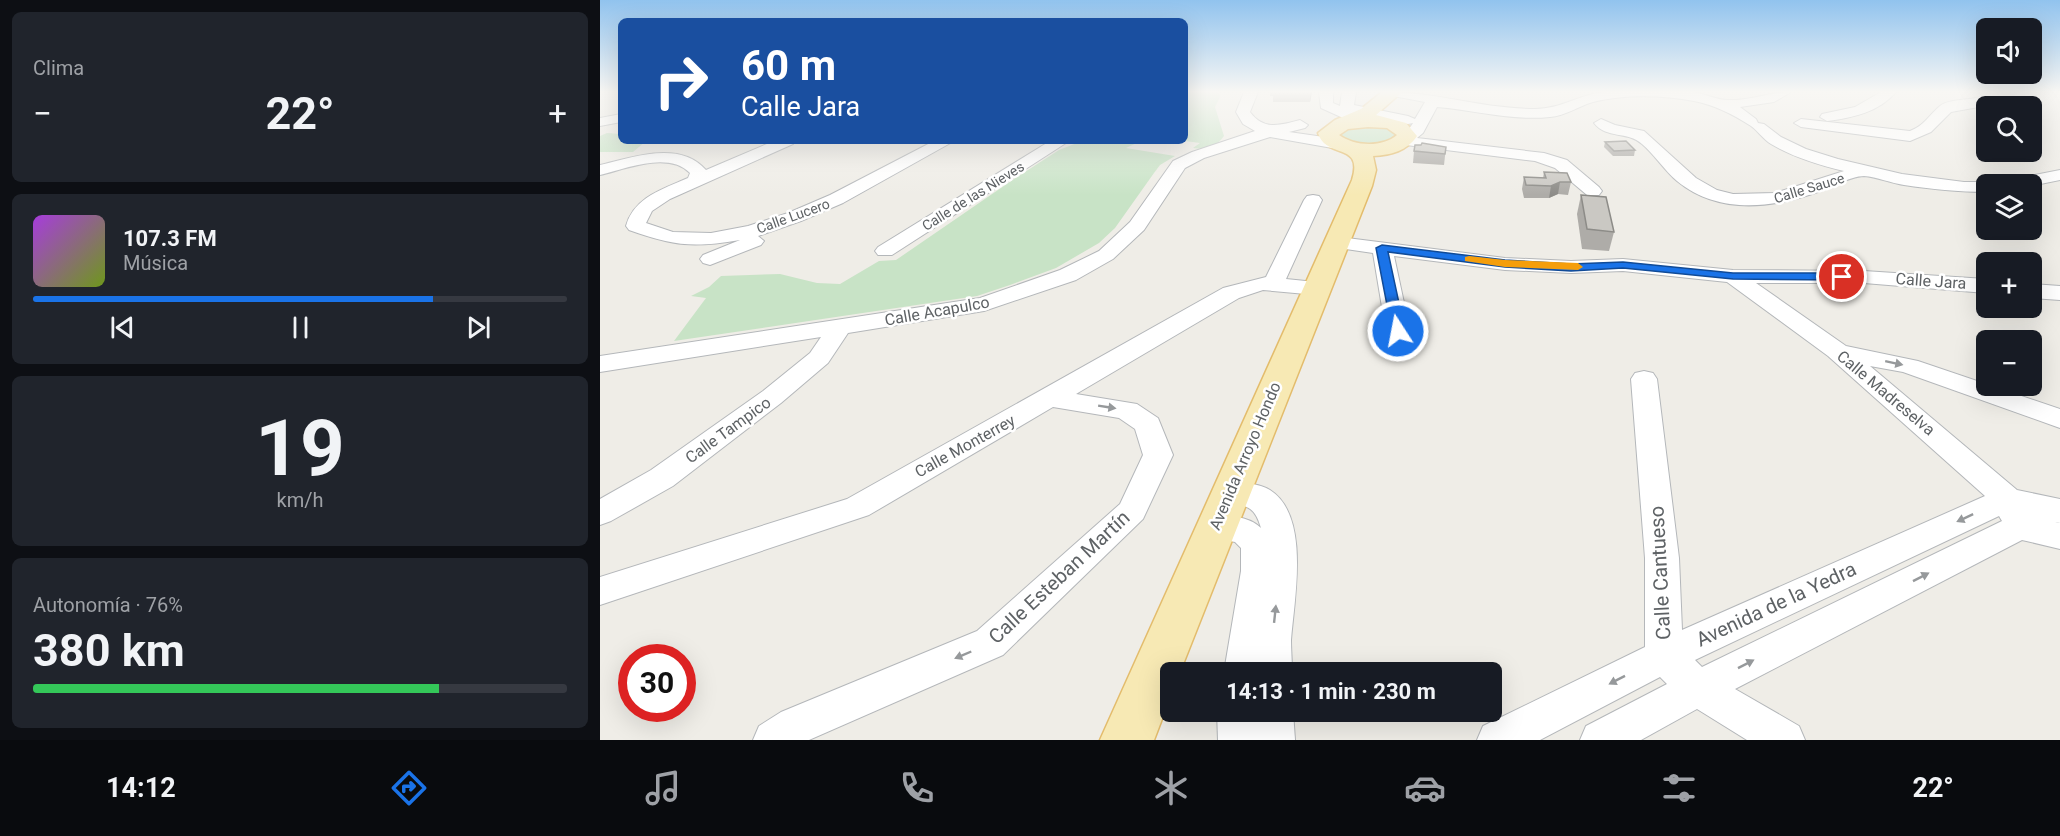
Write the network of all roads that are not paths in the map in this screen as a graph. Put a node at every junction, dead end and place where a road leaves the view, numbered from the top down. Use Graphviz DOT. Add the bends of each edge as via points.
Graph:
graph roads {
  1 [pos="1243,127"];
  2 [pos="1266,127"];
  3 [pos="1289,127"];
  4 [pos="1324,127"];
  5 [pos="1367,127"];
  6 [pos="1370,127"];
  7 [pos="1381,127"];
  8 [pos="1389,127"];
  9 [pos="1418,127"];
  10 [pos="1605,127"];
  11 [pos="1785,127"];
  12 [pos="1828,127"];
  13 [pos="1841,127"];
  14 [pos="1929,127"];
  15 [pos="1270,131"];
  16 [pos="1377,132"];
  17 [pos="1659,132"];
  18 [pos="1245,138"];
  19 [pos="1305,141"];
  20 [pos="653,144"];
  21 [pos="780,144"];
  22 [pos="940,144"];
  23 [pos="1055,144"];
  24 [pos="1204,150"];
  25 [pos="644,159"];
  26 [pos="600,170"];
  27 [pos="1860,171"];
  28 [pos="2060,175"];
  29 [pos="2042,179"];
  30 [pos="696,180"];
  31 [pos="1689,181"];
  32 [pos="1976,188"];
  33 [pos="1593,191"];
  34 [pos="1313,200"];
  35 [pos="822,207"];
  36 [pos="1339,243"];
  37 [pos="1382,248"];
  38 [pos="885,251"];
  39 [pos="710,259"];
  40 [pos="1733,276"];
  41 [pos="1273,284"];
  42 [pos="1976,285"];
  43 [pos="1317,288"];
  44 [pos="2042,292"];
  45 [pos="2060,293"];
  46 [pos="839,328"];
  47 [pos="1398,331"];
  48 [pos="1837,351"];
  49 [pos="618,357"];
  50 [pos="600,378"];
  51 [pos="1644,379"];
  52 [pos="1050,398"];
  53 [pos="2060,419"];
  54 [pos="1230,493"];
  55 [pos="2060,511"];
  56 [pos="600,513"];
  57 [pos="2013,513"];
  58 [pos="1215,527"];
  59 [pos="2060,536"];
  60 [pos="600,591"];
  61 [pos="1664,656"];
  62 [pos="1244,662"];
  63 [pos="1273,662"];
  64 [pos="1698,688"];
  65 [pos="1238,722"];
  66 [pos="1274,722"];
  67 [pos="774,740"];
  68 [pos="1127,740"];
  69 [pos="1239,740"];
  70 [pos="1274,740"];
  71 [pos="1498,740"];
  72 [pos="1601,740"];
  73 [pos="1784,740"];
  1 -- 18 [label="street"];
  2 -- 15 [label="street"];
  3 -- 15 [label="street"];
  4 -- 16 [label="street"];
  5 -- 16 [label="street"];
  6 -- 16 [label="street"];
  7 -- 16 [label="main road"];
  8 -- 16 [label="street"];
  9 -- 16 [label="street" via="1414,133"];
  10 -- 31 [label="street, Calle Sauce" via="1641,135"];
  11 -- 27 [label="street" via="1808,154"];
  12 -- 13 [label="street"];
  13 -- 14 [label="street" via="1897,135 1918,134"];
  15 -- 18 [label="street"];
  15 -- 19 [label="street"];
  16 -- 19 [label="street"];
  16 -- 33 [label="street" via="1538,156 1561,164"];
  16 -- 36 [label="main road, Avenida Arroyo Hondo"];
  17 -- 31 [label="street, Calle Sauce" via="1662,144"];
  18 -- 24 [label="street"];
  19 -- 24 [label="street" via="1259,142"];
  20 -- 25 [label="street" via="646,149"];
  21 -- 30 [label="street"];
  22 -- 35 [label="street, Calle Lucero"];
  23 -- 38 [label="street, Calle de las Nieves"];
  24 -- 46 [label="street, Calle Acapulco" via="1179,165 1137,226 1106,255 1068,275 984,304"];
  25 -- 26 [label="street"];
  25 -- 30 [label="street" via="687,162 699,172"];
  27 -- 31 [label="street, Calle Sauce" via="1780,199 1756,202 1719,197"];
  27 -- 32 [label="street"];
  28 -- 29 [label="street"];
  30 -- 35 [label="street, Calle Lucero" via="645,206 636,226 677,239 716,237 777,225"];
  34 -- 41 [label="street"];
  35 -- 39 [label="street" via="771,234"];
  36 -- 37 [label="street, Calle Jara"];
  36 -- 43 [label="main road, Avenida Arroyo Hondo"];
  37 -- 40 [label="street, Calle Jara" via="1505,264 1623,265"];
  37 -- 47 [label="street"];
  40 -- 42 [label="street, Calle Jara" via="1864,277"];
  40 -- 48 [label="street, Calle Madreselva"];
  41 -- 43 [label="street, Calle Monterrey"];
  41 -- 52 [label="street, Calle Monterrey" via="1261,283 1231,293"];
  43 -- 54 [label="main road, Avenida Arroyo Hondo"];
  44 -- 45 [label="street"];
  46 -- 49 [label="street, Calle Acapulco"];
  46 -- 56 [label="street, Calle Tampico" via="819,358 772,397 662,478"];
  48 -- 53 [label="street, one-way" via="1909,366"];
  48 -- 57 [label="street, Calle Madreselva" via="1987,479"];
  49 -- 50 [label="street"];
  51 -- 61 [label="street, Calle Cantueso" via="1662,558"];
  52 -- 60 [label="street, Calle Monterrey" via="858,507"];
  52 -- 67 [label="street, Calle Esteban Martín, one-way" via="1127,410 1148,424 1158,455 1132,511 990,643 795,726"];
  54 -- 58 [label="main road, Avenida Arroyo Hondo"];
  63 -- 54 [label="street, one-way" via="1281,564 1272,512 1253,495"];
  55 -- 57 [label="street"];
  57 -- 59 [label="street"];
  57 -- 61 [label="street, Avenida de la Yedra, one-way"];
  64 -- 57 [label="street, one-way"];
  58 -- 62 [label="street" via="1244,531 1257,544 1258,571"];
  58 -- 68 [label="main road, Avenida Arroyo Hondo"];
  61 -- 64 [label="street, Calle Cantueso"];
  61 -- 71 [label="street, Avenida de la Yedra, one-way"];
  64 -- 72 [label="street"];
  64 -- 73 [label="street, Calle Cantueso"];
  65 -- 69 [label="street"];
  66 -- 70 [label="street"];
}
